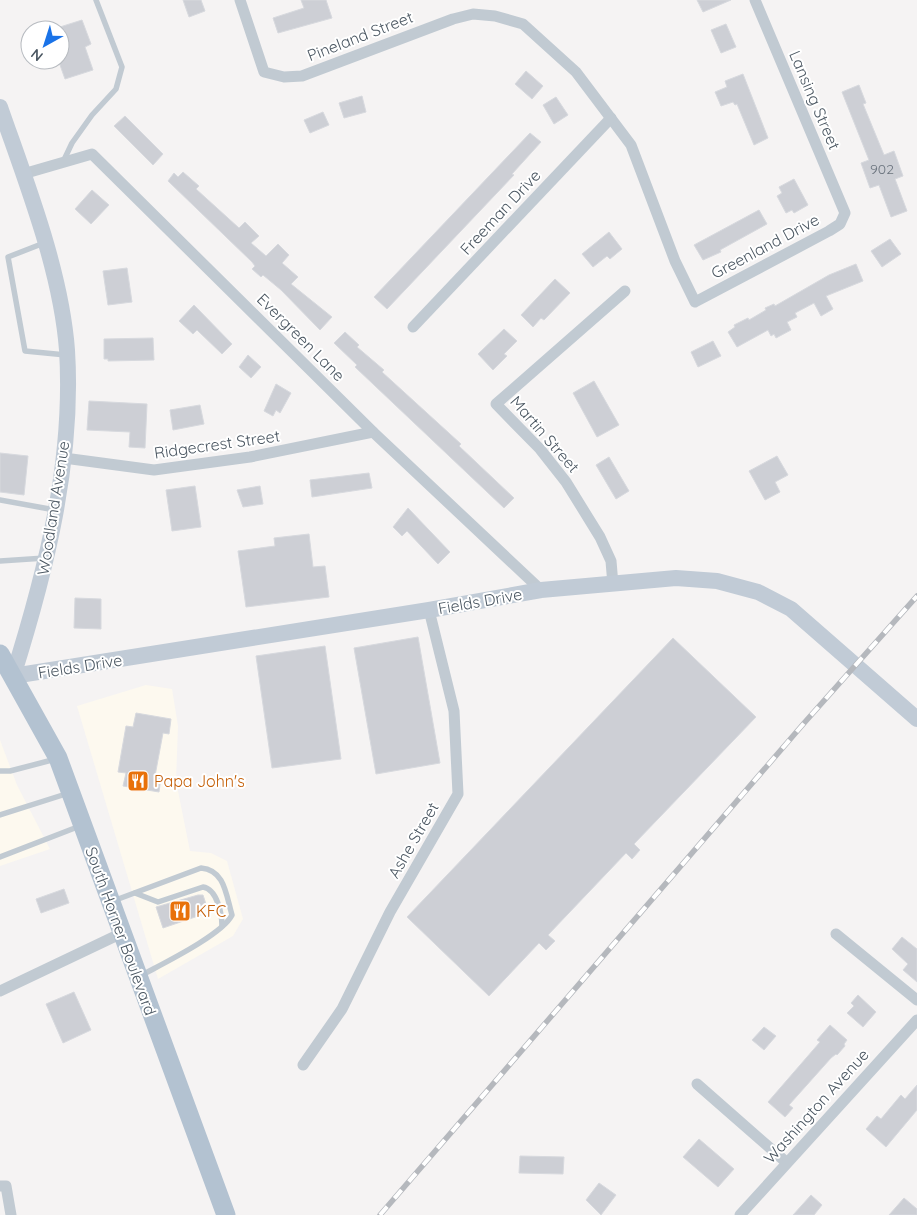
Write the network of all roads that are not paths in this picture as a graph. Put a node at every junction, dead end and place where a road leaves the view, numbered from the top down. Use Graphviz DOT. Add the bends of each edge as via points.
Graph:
graph roads {
  1 [pos="96,0"];
  2 [pos="240,0"];
  3 [pos="755,0"];
  4 [pos="0,106"];
  5 [pos="610,118"];
  6 [pos="62,162"];
  7 [pos="23,174"];
  8 [pos="845,213"];
  9 [pos="44,243"];
  10 [pos="625,291"];
  11 [pos="695,302"];
  12 [pos="413,327"];
  13 [pos="67,355"];
  14 [pos="374,432"];
  15 [pos="64,458"];
  16 [pos="0,500"];
  17 [pos="55,510"];
  18 [pos="46,558"];
  19 [pos="0,561"];
  20 [pos="613,584"];
  21 [pos="541,590"];
  22 [pos="428,610"];
  23 [pos="0,654"];
  24 [pos="6,677"];
  25 [pos="917,719"];
  26 [pos="58,758"];
  27 [pos="0,771"];
  28 [pos="71,793"];
  29 [pos="0,815"];
  30 [pos="83,825"];
  31 [pos="0,857"];
  32 [pos="135,892"];
  33 [pos="110,902"];
  34 [pos="222,926"];
  35 [pos="122,933"];
  36 [pos="836,934"];
  37 [pos="138,977"];
  38 [pos="0,991"];
  39 [pos="917,1000"];
  40 [pos="917,1020"];
  41 [pos="303,1065"];
  42 [pos="697,1084"];
  43 [pos="786,1162"];
  44 [pos="3,1186"];
  45 [pos="11,1215"];
  46 [pos="226,1215"];
  47 [pos="740,1215"];
  1 -- 6 [label="lane" via="122,67 116,88 72,142"];
  2 -- 5 [label="street, Pineland Street" via="264,72 284,77 302,76 473,14 523,24 576,72"];
  3 -- 8 [label="street, Lansing Street"];
  4 -- 7 [label="street, Woodland Avenue"];
  5 -- 11 [label="street, Pineland Street" via="631,145 675,262"];
  5 -- 12 [label="street, Freeman Drive"];
  6 -- 7 [label="street, Evergreen Lane"];
  6 -- 14 [label="street, Evergreen Lane" via="92,154"];
  7 -- 9 [label="street, Woodland Avenue"];
  8 -- 11 [label="street, Greenland Drive" via="840,224 829,232"];
  9 -- 13 [label="street, Woodland Avenue" via="61,312"];
  9 -- 13 [label="lane" via="8,257 25,351"];
  10 -- 20 [label="street, Martin Street" via="496,404 540,449 566,482 612,561"];
  13 -- 15 [label="street, Woodland Avenue"];
  14 -- 15 [label="street, Ridgecrest Street" via="259,456 154,470"];
  14 -- 21 [label="street, Evergreen Lane"];
  15 -- 17 [label="street, Woodland Avenue"];
  16 -- 17 [label="lane"];
  17 -- 18 [label="street, Woodland Avenue"];
  18 -- 19 [label="lane"];
  18 -- 24 [label="street, Woodland Avenue" via="37,599"];
  20 -- 21 [label="street, Fields Drive"];
  20 -- 25 [label="street, Fields Drive" via="676,578 717,580 758,592 790,609"];
  21 -- 22 [label="street, Fields Drive"];
  22 -- 24 [label="street, Fields Drive"];
  22 -- 41 [label="street, Ashe Street" via="454,711 458,794 390,912 342,1009"];
  23 -- 24 [label="main road, South Horner Boulevard"];
  24 -- 26 [label="main road, South Horner Boulevard"];
  26 -- 27 [label="lane"];
  26 -- 28 [label="main road, South Horner Boulevard"];
  28 -- 29 [label="lane"];
  28 -- 30 [label="main road, South Horner Boulevard"];
  30 -- 31 [label="lane"];
  30 -- 33 [label="main road, South Horner Boulevard"];
  32 -- 33 [label="lane"];
  32 -- 34 [label="lane" via="158,902 203,886 209,887 222,918"];
  32 -- 34 [label="lane" via="200,868 210,869 221,877 232,915"];
  33 -- 35 [label="main road, South Horner Boulevard"];
  34 -- 37 [label="lane"];
  35 -- 37 [label="main road, South Horner Boulevard"];
  35 -- 38 [label="street"];
  36 -- 39 [label="street"];
  37 -- 46 [label="main road, South Horner Boulevard"];
  40 -- 43 [label="street, Washington Avenue"];
  42 -- 43 [label="street"];
  43 -- 47 [label="street, Washington Avenue"];
  44 -- 45 [label="street"];
}
